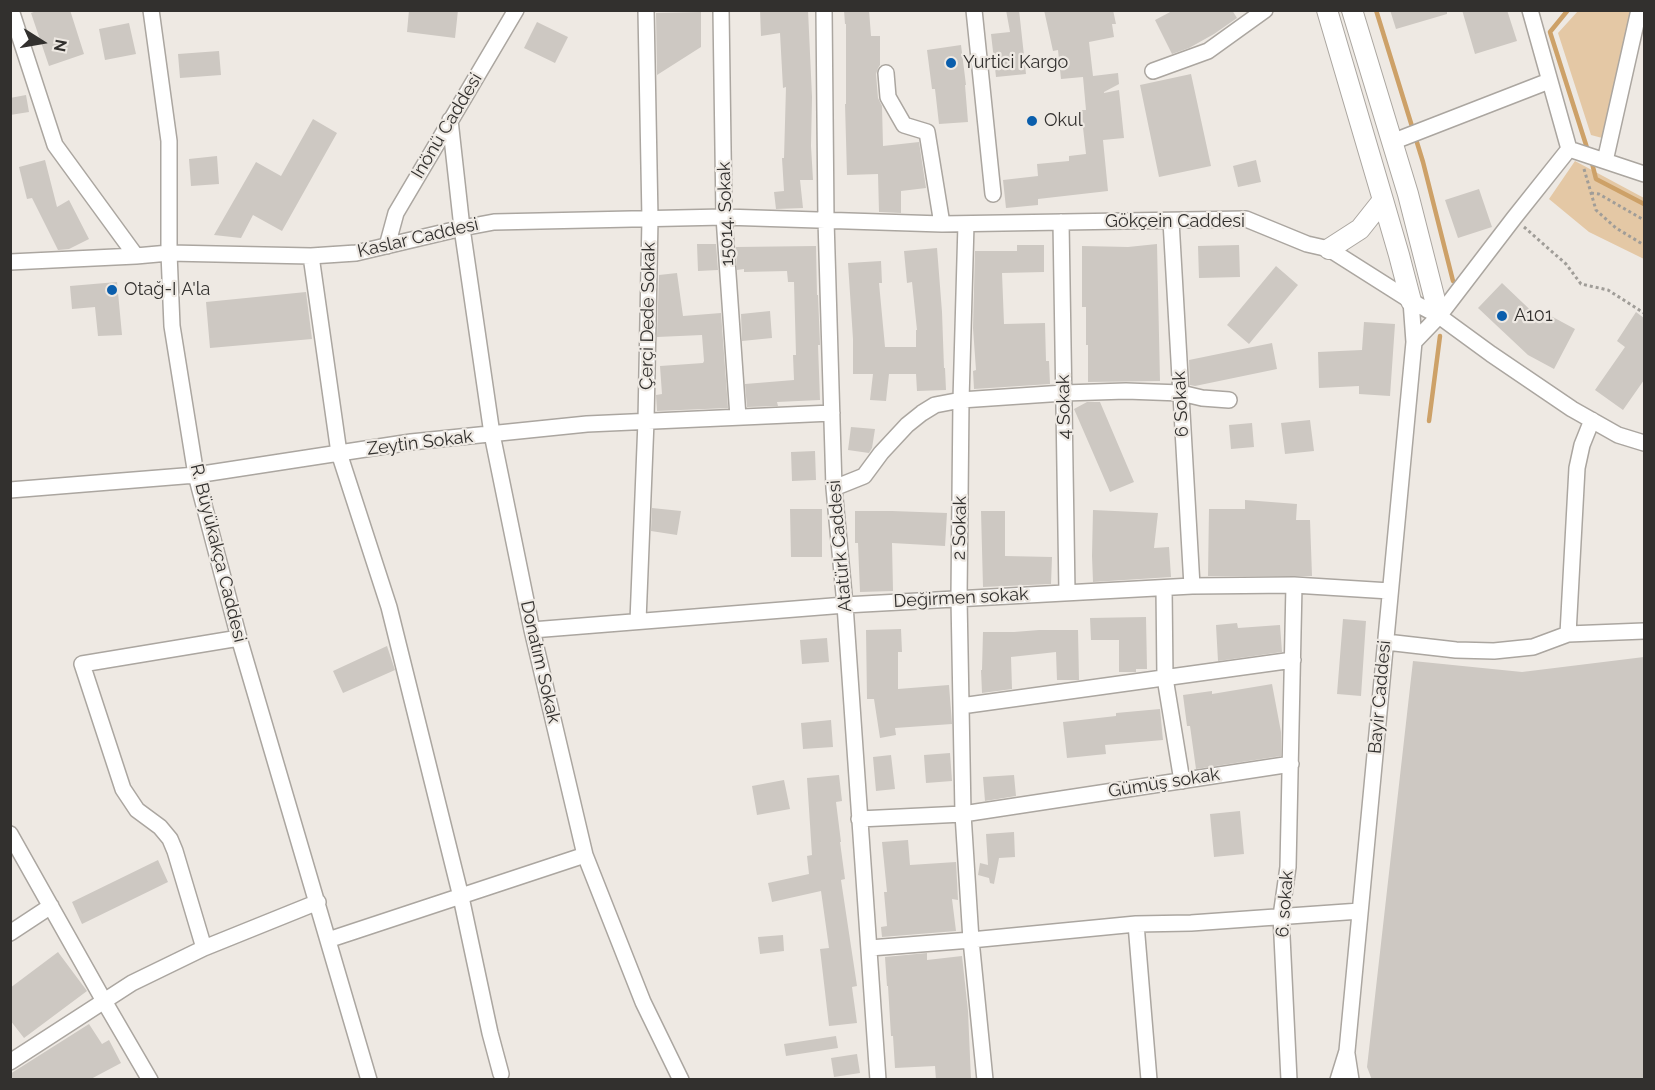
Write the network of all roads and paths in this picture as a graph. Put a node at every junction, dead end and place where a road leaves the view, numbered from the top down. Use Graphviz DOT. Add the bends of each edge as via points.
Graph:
graph roads {
  1 [pos="12,10"];
  2 [pos="151,10"];
  3 [pos="516,10"];
  4 [pos="646,10"];
  5 [pos="721,10"];
  6 [pos="824,10"];
  7 [pos="974,10"];
  8 [pos="1264,10"];
  9 [pos="1327,10"];
  10 [pos="1352,10"];
  11 [pos="1530,10"];
  12 [pos="1639,10"];
  13 [pos="1153,70"];
  14 [pos="886,73"];
  15 [pos="1549,81"];
  16 [pos="450,120"];
  17 [pos="1398,140"];
  18 [pos="1588,155"];
  19 [pos="1644,174"];
  20 [pos="1591,193"];
  21 [pos="993,194"];
  22 [pos="1383,200"];
  23 [pos="724,217"];
  24 [pos="1514,218"];
  25 [pos="650,219"];
  26 [pos="825,220"];
  27 [pos="1644,220"];
  28 [pos="1171,221"];
  29 [pos="1061,222"];
  30 [pos="942,224"];
  31 [pos="966,224"];
  32 [pos="462,228"];
  33 [pos="1644,245"];
  34 [pos="387,246"];
  35 [pos="1329,249"];
  36 [pos="169,253"];
  37 [pos="136,256"];
  38 [pos="311,256"];
  39 [pos="10,261"];
  40 [pos="1411,301"];
  41 [pos="1644,314"];
  42 [pos="1439,316"];
  43 [pos="1414,342"];
  44 [pos="1064,393"];
  45 [pos="1181,393"];
  46 [pos="961,400"];
  47 [pos="1229,400"];
  48 [pos="832,413"];
  49 [pos="738,417"];
  50 [pos="1592,420"];
  51 [pos="646,421"];
  52 [pos="492,434"];
  53 [pos="1643,437"];
  54 [pos="339,453"];
  55 [pos="196,475"];
  56 [pos="834,488"];
  57 [pos="10,490"];
  58 [pos="1294,585"];
  59 [pos="1191,586"];
  60 [pos="1164,588"];
  61 [pos="1390,591"];
  62 [pos="1066,592"];
  63 [pos="959,598"];
  64 [pos="844,605"];
  65 [pos="638,621"];
  66 [pos="532,630"];
  67 [pos="1644,631"];
  68 [pos="1568,634"];
  69 [pos="239,638"];
  70 [pos="1386,642"];
  71 [pos="1293,660"];
  72 [pos="1165,678"];
  73 [pos="961,706"];
  74 [pos="1291,764"];
  75 [pos="1182,781"];
  76 [pos="963,814"];
  77 [pos="859,819"];
  78 [pos="10,834"];
  79 [pos="585,855"];
  80 [pos="461,897"];
  81 [pos="318,902"];
  82 [pos="51,906"];
  83 [pos="1360,911"];
  84 [pos="1281,916"];
  85 [pos="1136,924"];
  86 [pos="10,933"];
  87 [pos="328,940"];
  88 [pos="971,940"];
  89 [pos="204,948"];
  90 [pos="870,948"];
  91 [pos="104,1002"];
  92 [pos="1347,1051"];
  93 [pos="10,1062"];
  94 [pos="501,1074"];
  95 [pos="150,1080"];
  96 [pos="369,1080"];
  97 [pos="681,1080"];
  98 [pos="878,1080"];
  99 [pos="985,1080"];
  100 [pos="1149,1080"];
  101 [pos="1289,1080"];
  102 [pos="1338,1080"];
  103 [pos="1351,1080"];
  1 -- 37 [label="street" via="55,145"];
  2 -- 36 [label="street, R. Büyükakça Caddesi" via="169,141"];
  3 -- 16 [label="street, Inönü Caddesi"];
  4 -- 25 [label="street, Çerçi Dede Sokak"];
  5 -- 23 [label="street, 15014. Sokak"];
  6 -- 26 [label="street, Atatürk Caddesi"];
  7 -- 21 [label="street"];
  8 -- 13 [label="street" via="1208,51"];
  9 -- 22 [label="main road"];
  10 -- 17 [label="main road"];
  11 -- 15 [label="street"];
  12 -- 18 [label="street"];
  14 -- 30 [label="street" via="888,97 904,125 927,132"];
  15 -- 17 [label="street"];
  15 -- 18 [label="street"];
  16 -- 32 [label="street, Donatım Sokak"];
  16 -- 34 [label="street, Inönü Caddesi" via="396,213"];
  17 -- 42 [label="main road"];
  18 -- 19 [label="street"];
  18 -- 20 [label="path"];
  18 -- 24 [label="street"];
  20 -- 27 [label="path"];
  20 -- 33 [label="path" via="1596,210"];
  22 -- 35 [label="main road" via="1360,229"];
  22 -- 40 [label="main road"];
  23 -- 25 [label="street, Kaslar Caddesi"];
  23 -- 26 [label="street, Kaslar Caddesi"];
  23 -- 49 [label="street, 15014. Sokak"];
  24 -- 41 [label="path" via="1566,264 1581,284 1608,290"];
  24 -- 42 [label="street"];
  25 -- 32 [label="street, Kaslar Caddesi" via="494,222"];
  25 -- 51 [label="street, Çerçi Dede Sokak"];
  26 -- 30 [label="street, Gökçein Caddesi"];
  26 -- 48 [label="street, Atatürk Caddesi"];
  28 -- 29 [label="street, Gökçein Caddesi"];
  28 -- 35 [label="street, Gökçein Caddesi" via="1246,219"];
  28 -- 45 [label="street, 6 Sokak"];
  29 -- 31 [label="street, Gökçein Caddesi"];
  29 -- 44 [label="street, 4 Sokak"];
  30 -- 31 [label="street, Gökçein Caddesi"];
  31 -- 46 [label="street, 2 Sokak"];
  32 -- 34 [label="street, Kaslar Caddesi"];
  32 -- 52 [label="street, Donatım Sokak"];
  34 -- 38 [label="street, Kaslar Caddesi"];
  35 -- 40 [label="street, Gökçein Caddesi"];
  36 -- 37 [label="street, Kaslar Caddesi"];
  36 -- 38 [label="street, Kaslar Caddesi"];
  36 -- 55 [label="street, R. Büyükakça Caddesi" via="172,326"];
  37 -- 39 [label="street, Kaslar Caddesi"];
  38 -- 54 [label="street"];
  40 -- 42 [label="street, Gökçein Caddesi"];
  40 -- 43 [label="street, Bayir Caddesi"];
  42 -- 43 [label="street"];
  42 -- 50 [label="street, Gökçein Caddesi"];
  43 -- 61 [label="street, Bayir Caddesi"];
  44 -- 45 [label="street"];
  44 -- 46 [label="street"];
  44 -- 62 [label="street, 4 Sokak"];
  45 -- 47 [label="street"];
  45 -- 59 [label="street, 6 Sokak"];
  46 -- 56 [label="street" via="935,405 922,413 881,453 864,476"];
  46 -- 63 [label="street, 2 Sokak"];
  48 -- 49 [label="street, Zeytin Sokak"];
  48 -- 56 [label="street, Atatürk Caddesi"];
  49 -- 51 [label="street, Zeytin Sokak"];
  50 -- 53 [label="street, Gökçein Caddesi" via="1618,435"];
  50 -- 68 [label="street" via="1577,468"];
  51 -- 52 [label="street, Zeytin Sokak"];
  51 -- 65 [label="street, Çerçi Dede Sokak"];
  52 -- 54 [label="street, Zeytin Sokak"];
  52 -- 66 [label="street, Donatım Sokak"];
  54 -- 55 [label="street, Zeytin Sokak"];
  54 -- 80 [label="street" via="389,607"];
  55 -- 57 [label="street, Zeytin Sokak"];
  55 -- 69 [label="street, R. Büyükakça Caddesi"];
  56 -- 64 [label="street, Atatürk Caddesi"];
  58 -- 59 [label="street, Değirmen sokak"];
  58 -- 61 [label="street, Değirmen sokak"];
  58 -- 71 [label="street"];
  59 -- 60 [label="street, Değirmen sokak"];
  60 -- 62 [label="street, Değirmen sokak"];
  60 -- 72 [label="street"];
  61 -- 70 [label="street, Bayir Caddesi"];
  62 -- 63 [label="street, Değirmen sokak"];
  63 -- 64 [label="street, Değirmen sokak"];
  63 -- 73 [label="street, 2 Sokak"];
  64 -- 65 [label="street, Değirmen sokak"];
  64 -- 77 [label="street, Atatürk Caddesi"];
  65 -- 66 [label="street, Değirmen sokak"];
  66 -- 79 [label="street, Donatım Sokak"];
  67 -- 68 [label="street"];
  68 -- 70 [label="street" via="1533,648 1494,651"];
  69 -- 81 [label="street, R. Büyükakça Caddesi"];
  69 -- 89 [label="street" via="82,664 123,789 137,810 170,839"];
  70 -- 83 [label="street, Bayir Caddesi"];
  71 -- 72 [label="street"];
  71 -- 74 [label="street"];
  72 -- 73 [label="street"];
  72 -- 75 [label="street"];
  73 -- 76 [label="street, 2 Sokak"];
  74 -- 75 [label="street, Gümüş sokak"];
  74 -- 84 [label="street, 6. sokak" via="1288,867"];
  75 -- 76 [label="street, Gümüş sokak"];
  76 -- 77 [label="street, Gümüş sokak"];
  76 -- 88 [label="street, 2 Sokak"];
  77 -- 90 [label="street, Atatürk Caddesi"];
  78 -- 82 [label="street"];
  79 -- 80 [label="street"];
  79 -- 97 [label="street, Donatım Sokak" via="643,1002"];
  80 -- 87 [label="street"];
  80 -- 94 [label="street"];
  81 -- 87 [label="street, R. Büyükakça Caddesi"];
  81 -- 89 [label="street"];
  82 -- 86 [label="street"];
  82 -- 91 [label="street"];
  83 -- 84 [label="street"];
  83 -- 92 [label="street, Bayir Caddesi"];
  84 -- 85 [label="street"];
  84 -- 101 [label="street, 6. sokak"];
  85 -- 88 [label="street"];
  85 -- 100 [label="street"];
  87 -- 96 [label="street, R. Büyükakça Caddesi"];
  88 -- 90 [label="street"];
  88 -- 99 [label="street, 2 Sokak"];
  89 -- 91 [label="street" via="132,983"];
  90 -- 98 [label="street, Atatürk Caddesi"];
  91 -- 93 [label="street"];
  91 -- 95 [label="street"];
  92 -- 102 [label="street, Bayir Caddesi"];
  92 -- 103 [label="street, Bayir Caddesi"];
}
